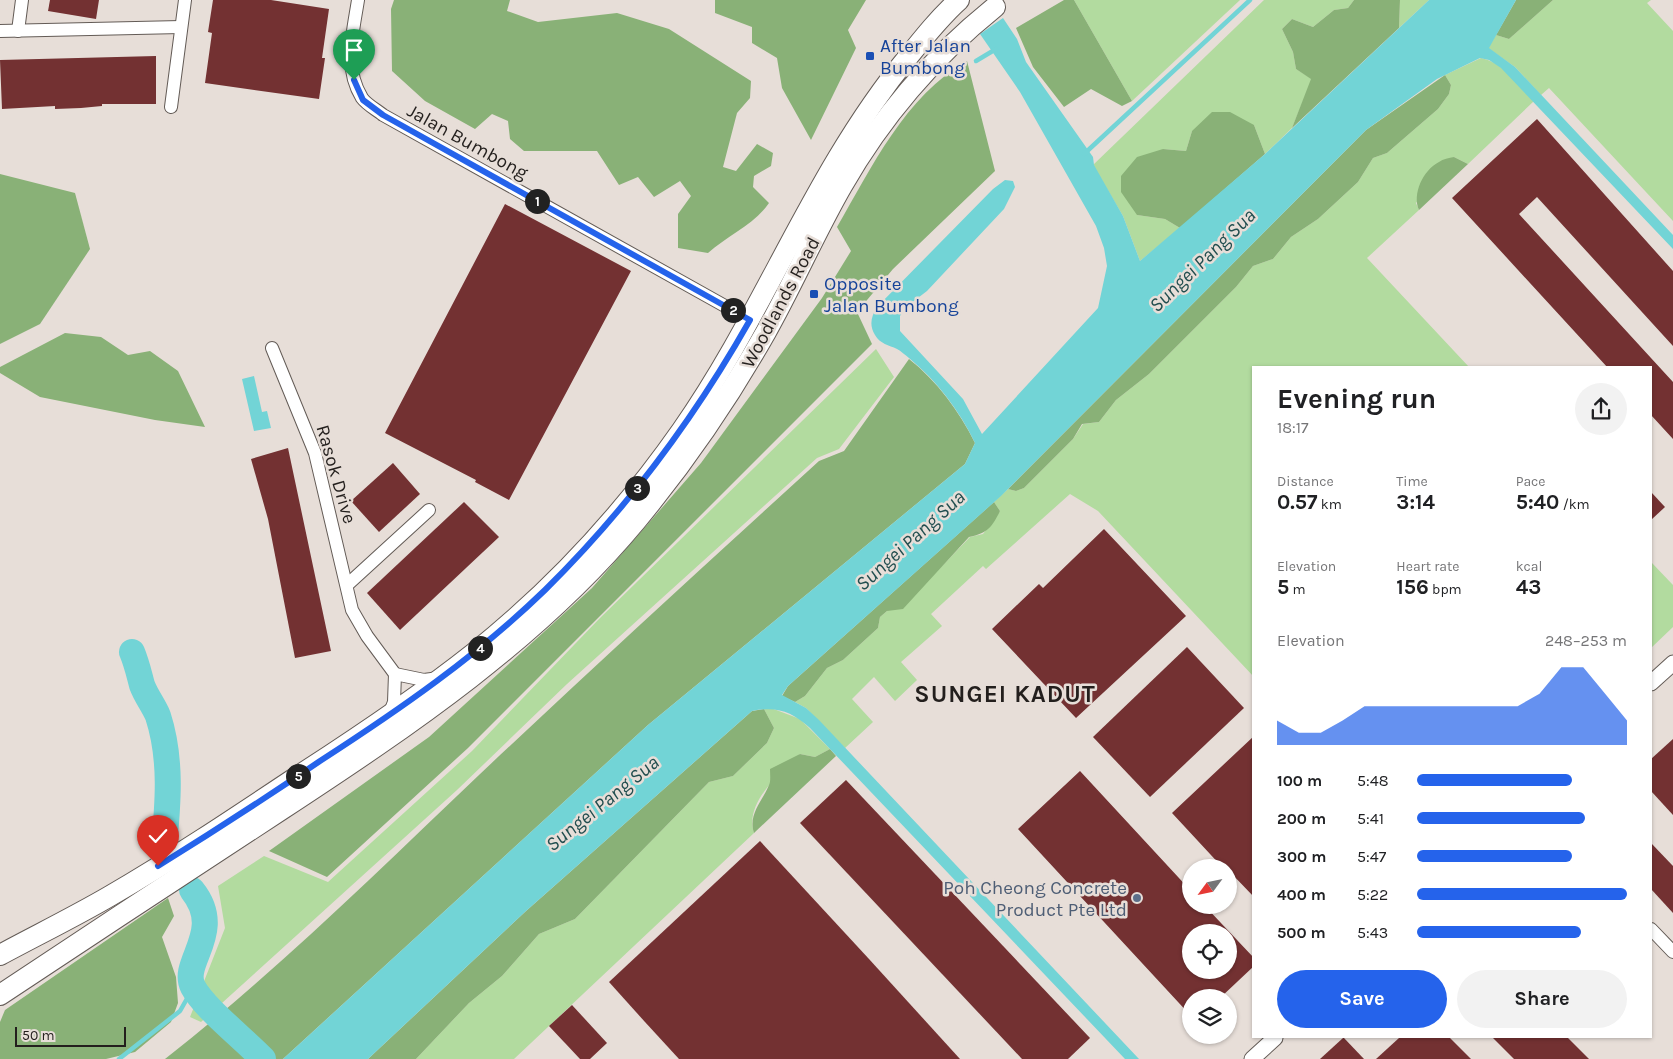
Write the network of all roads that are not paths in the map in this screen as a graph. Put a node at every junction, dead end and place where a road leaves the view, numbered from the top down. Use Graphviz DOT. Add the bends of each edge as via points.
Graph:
graph roads {
  1 [pos="22,0"];
  2 [pos="185,0"];
  3 [pos="358,0"];
  4 [pos="955,3"];
  5 [pos="995,7"];
  6 [pos="182,27"];
  7 [pos="0,31"];
  8 [pos="18,31"];
  9 [pos="171,107"];
  10 [pos="750,320"];
  11 [pos="272,348"];
  12 [pos="429,510"];
  13 [pos="347,585"];
  14 [pos="1673,663"];
  15 [pos="395,674"];
  16 [pos="442,678"];
  17 [pos="1652,682"];
  18 [pos="388,717"];
  19 [pos="1652,930"];
  20 [pos="1673,952"];
  21 [pos="0,954"];
  22 [pos="0,995"];
  23 [pos="1275,1038"];
  24 [pos="1252,1059"];
  1 -- 8 [label="street"];
  2 -- 6 [label="street"];
  3 -- 10 [label="street, Jalan Bumbong" via="350,56 354,80 363,100 392,120"];
  4 -- 10 [label="main road, Woodlands Road" via="890,78 848,139 810,203"];
  5 -- 22 [label="main road, Woodlands Road" via="943,51 910,87 865,149 843,183 767,330 724,402 666,484 590,571 520,636 451,693"];
  6 -- 8 [label="street"];
  6 -- 9 [label="street"];
  7 -- 8 [label="street"];
  10 -- 16 [label="main road, Woodlands Road" via="680,432 617,512 543,591"];
  11 -- 13 [label="street, Rasok Drive" via="315,453"];
  12 -- 13 [label="street"];
  13 -- 15 [label="street, Rasok Drive" via="356,619"];
  14 -- 17 [label="street"];
  15 -- 16 [label="street" via="424,680"];
  15 -- 18 [label="street" via="394,702"];
  16 -- 18 [label="main road, Woodlands Road"];
  18 -- 21 [label="main road, Woodlands Road" via="111,896"];
  19 -- 20 [label="street"];
  23 -- 24 [label="street"];
}
